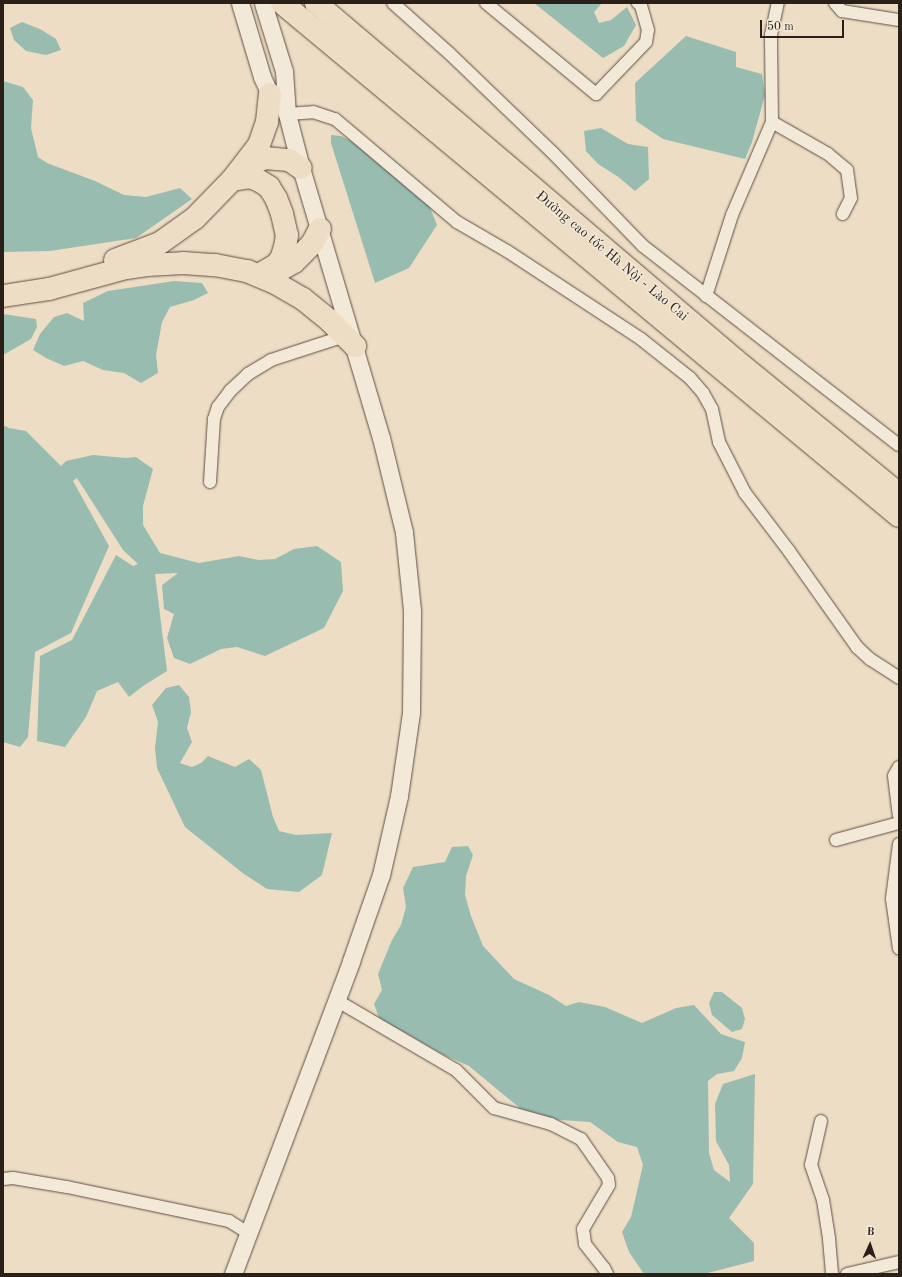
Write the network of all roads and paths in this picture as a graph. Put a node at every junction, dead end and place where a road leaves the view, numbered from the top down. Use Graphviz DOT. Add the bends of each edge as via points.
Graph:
graph roads {
  1 [pos="240,3"];
  2 [pos="263,3"];
  3 [pos="282,3"];
  4 [pos="393,3"];
  5 [pos="486,3"];
  6 [pos="638,3"];
  7 [pos="778,3"];
  8 [pos="835,3"];
  9 [pos="323,8"];
  10 [pos="899,20"];
  11 [pos="270,94"];
  12 [pos="287,114"];
  13 [pos="772,122"];
  14 [pos="301,168"];
  15 [pos="238,173"];
  16 [pos="844,214"];
  17 [pos="320,229"];
  18 [pos="256,272"];
  19 [pos="3,283"];
  20 [pos="3,296"];
  21 [pos="706,296"];
  22 [pos="350,341"];
  23 [pos="899,445"];
  24 [pos="210,482"];
  25 [pos="899,494"];
  26 [pos="899,516"];
  27 [pos="899,678"];
  28 [pos="899,767"];
  29 [pos="899,815"];
  30 [pos="899,824"];
  31 [pos="836,840"];
  32 [pos="899,844"];
  33 [pos="899,949"];
  34 [pos="336,1000"];
  35 [pos="821,1121"];
  36 [pos="3,1179"];
  37 [pos="248,1233"];
  38 [pos="899,1262"];
  39 [pos="232,1274"];
  40 [pos="607,1274"];
  41 [pos="832,1274"];
  42 [pos="847,1274"];
  1 -- 11 [label="main road" via="262,77"];
  2 -- 12 [label="main road" via="284,71"];
  3 -- 26 [label="highway, Đường cao tốc Hà Nội - Lào Cai"];
  4 -- 21 [label="street" via="552,152 643,246"];
  5 -- 6 [label="street" via="596,94 646,42 648,30 641,5"];
  7 -- 13 [label="street" via="771,35"];
  8 -- 10 [label="street" via="842,12"];
  9 -- 25 [label="highway, Đường cao tốc Hà Nội - Lào Cai" via="728,354"];
  11 -- 12 [label="main road"];
  11 -- 15 [label="highway" via="267,122 259,145"];
  12 -- 14 [label="main road"];
  12 -- 27 [label="street" via="313,112 335,119 456,222 506,251 641,339 690,378 712,409 720,442 745,493 858,647 870,659"];
  13 -- 16 [label="street" via="828,154 846,170 851,198"];
  13 -- 21 [label="street" via="732,216"];
  14 -- 15 [label="highway" via="289,160 265,158"];
  14 -- 17 [label="main road"];
  15 -- 18 [label="highway" via="269,187 282,214 287,235 281,258 276,265"];
  15 -- 19 [label="highway" via="195,218 160,243 63,274 21,283"];
  17 -- 18 [label="highway" via="312,244 294,262 280,270"];
  17 -- 22 [label="main road"];
  18 -- 20 [label="highway" via="215,265 147,265 126,268 49,290"];
  18 -- 22 [label="highway" via="303,299"];
  21 -- 23 [label="street"];
  22 -- 24 [label="street" via="271,360 248,374 230,391 218,407 214,419"];
  22 -- 34 [label="main road" via="381,438 404,532 412,610 411,713 399,796 381,875"];
  28 -- 29 [label="street" via="894,776"];
  30 -- 31 [label="street"];
  32 -- 33 [label="street" via="892,899"];
  34 -- 37 [label="main road"];
  34 -- 40 [label="street" via="456,1070 494,1108 551,1124 581,1139 608,1178 609,1185 583,1229 585,1244"];
  35 -- 41 [label="street" via="811,1165 823,1200"];
  36 -- 37 [label="street" via="13,1178 67,1187 229,1221"];
  37 -- 39 [label="main road"];
  38 -- 42 [label="street"];
}
